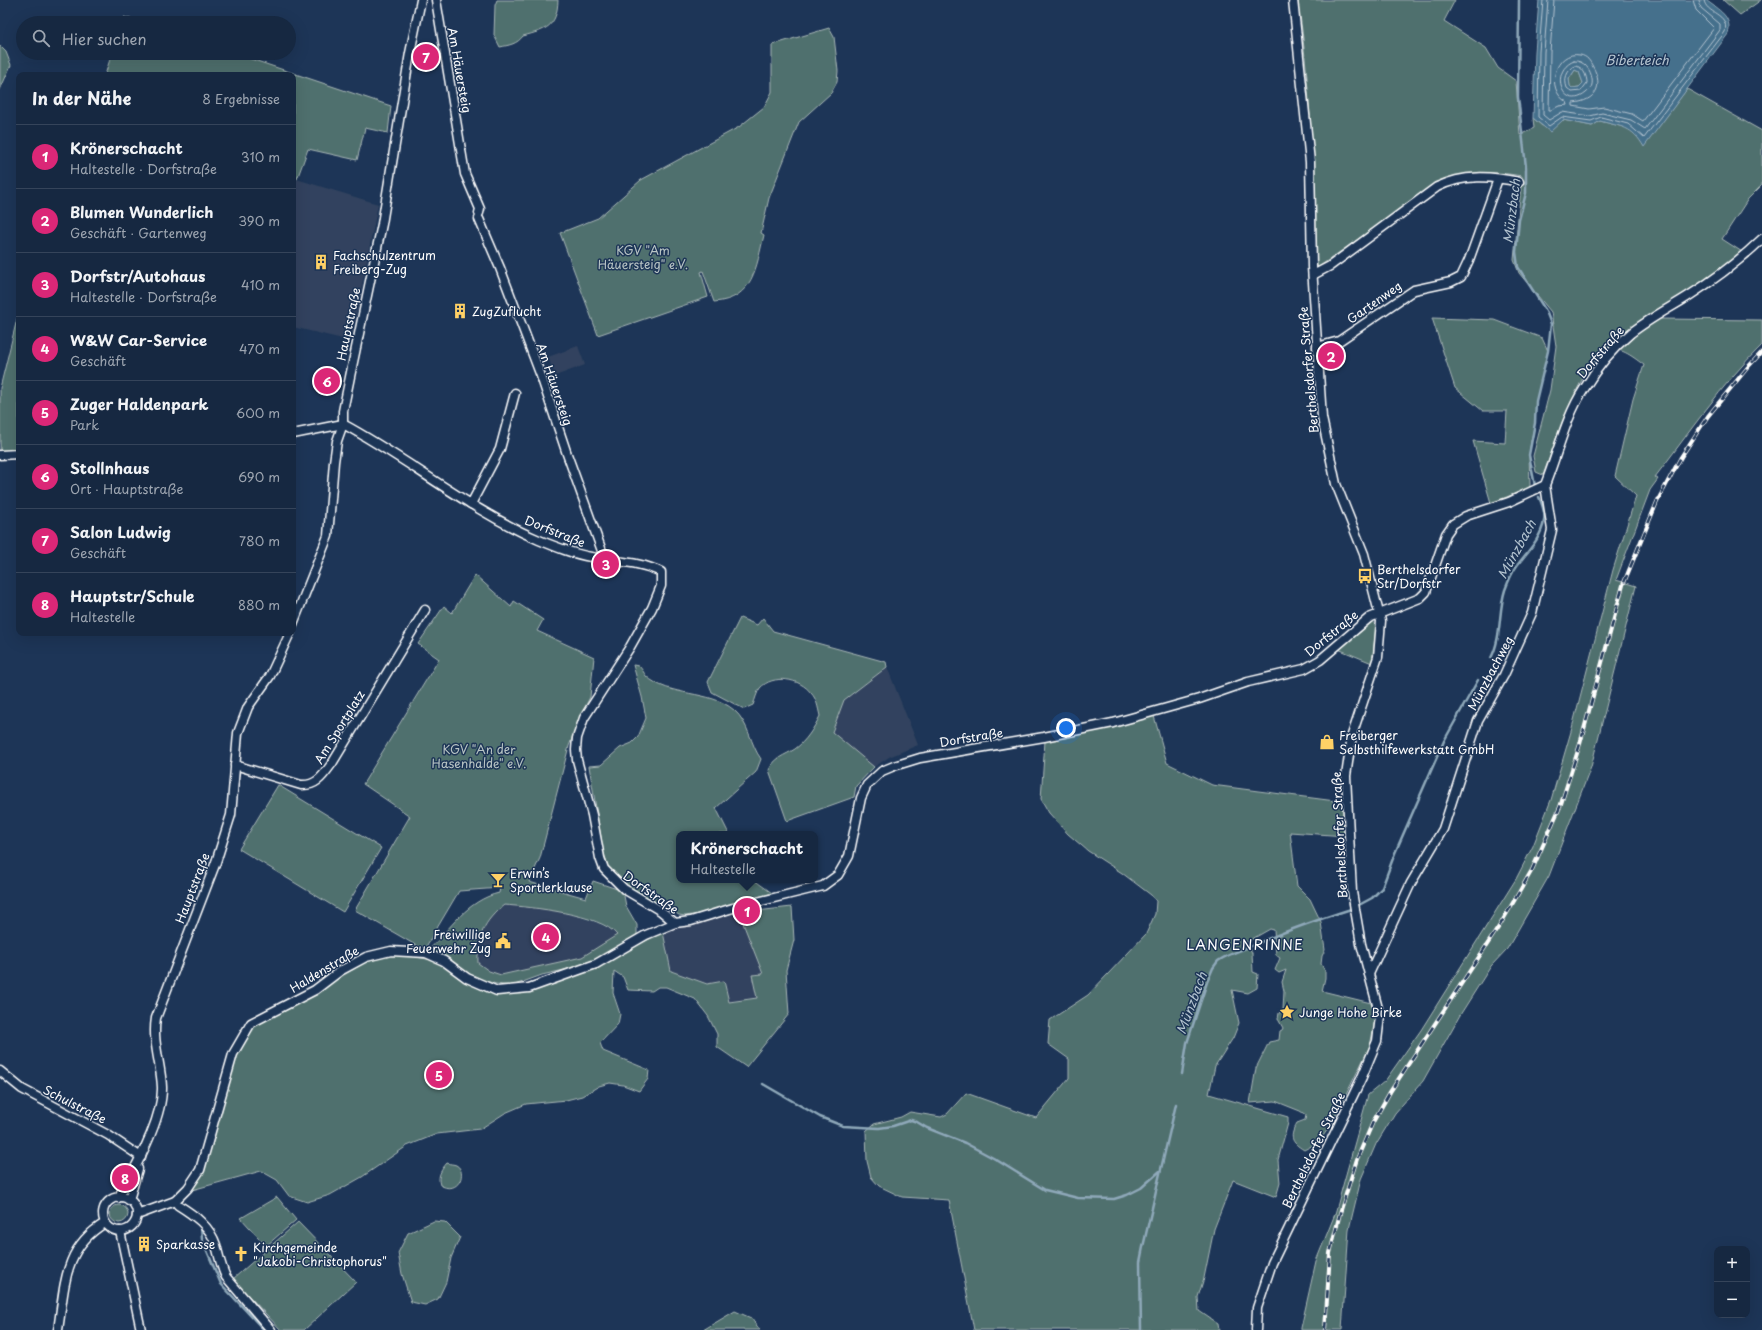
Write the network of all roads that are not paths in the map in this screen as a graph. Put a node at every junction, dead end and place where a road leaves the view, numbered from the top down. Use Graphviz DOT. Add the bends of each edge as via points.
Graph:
graph roads {
  1 [pos="421,0"];
  2 [pos="436,0"];
  3 [pos="1293,0"];
  4 [pos="1498,179"];
  5 [pos="1519,182"];
  6 [pos="1762,239"];
  7 [pos="1313,275"];
  8 [pos="1317,347"];
  9 [pos="514,393"];
  10 [pos="343,424"];
  11 [pos="296,433"];
  12 [pos="16,454"];
  13 [pos="0,455"];
  14 [pos="1542,487"];
  15 [pos="471,504"];
  16 [pos="603,559"];
  17 [pos="425,610"];
  18 [pos="1380,613"];
  19 [pos="296,616"];
  20 [pos="289,636"];
  21 [pos="235,765"];
  22 [pos="674,923"];
  23 [pos="1369,974"];
  24 [pos="0,1071"];
  25 [pos="141,1156"];
  26 [pos="118,1198"];
  27 [pos="128,1200"];
  28 [pos="175,1201"];
  29 [pos="137,1215"];
  30 [pos="105,1223"];
  31 [pos="120,1232"];
  32 [pos="58,1330"];
  33 [pos="141,1330"];
  34 [pos="271,1330"];
  35 [pos="1256,1330"];
  1 -- 10 [label="street, Hauptstraße" via="382,224 352,367"];
  2 -- 16 [label="street, Am Häuersteig" via="465,174 541,376"];
  3 -- 7 [label="street, Berthelsdorfer Straße" via="1310,162"];
  4 -- 5 [label="street"];
  4 -- 7 [label="street" via="1466,177 1437,187 1330,266"];
  4 -- 8 [label="street, Gartenweg" via="1461,277 1451,282 1414,290 1339,341"];
  6 -- 14 [label="street, Dorfstraße" via="1742,258 1708,283 1630,334 1613,352 1587,384 1572,410"];
  7 -- 8 [label="street, Berthelsdorfer Straße"];
  8 -- 18 [label="street, Berthelsdorfer Straße" via="1322,418 1336,484 1364,554"];
  9 -- 15 [label="street" via="500,449"];
  10 -- 11 [label="street"];
  10 -- 15 [label="street, Dorfstraße"];
  10 -- 19 [label="street, Hauptstraße" via="334,462 328,536"];
  12 -- 13 [label="street"];
  14 -- 18 [label="street, Dorfstraße" via="1466,516 1452,524 1446,534 1426,592 1413,602"];
  14 -- 23 [label="street, Münzbachweg" via="1552,530 1532,613 1504,675 1478,721 1442,829 1411,883"];
  15 -- 16 [label="street, Dorfstraße" via="537,539 568,552"];
  16 -- 22 [label="street, Dorfstraße" via="651,566 662,572 661,586 634,640 584,718 577,738 577,760 604,869 624,889 661,911"];
  17 -- 21 [label="street, Am Sportplatz" via="333,762 315,783 301,785"];
  18 -- 22 [label="street, Dorfstraße" via="1369,618 1320,660 1304,669 1248,682 1199,699 1113,723 920,758 882,771 867,785 859,805 849,856 838,875 830,882 824,886 691,921"];
  18 -- 23 [label="street, Berthelsdorfer Straße" via="1382,631 1378,657 1352,735 1346,776 1352,892"];
  20 -- 21 [label="street, Hauptstraße" via="270,676 248,707 238,733"];
  21 -- 25 [label="street, Hauptstraße" via="231,815 216,862 156,1018 154,1029 162,1086 161,1106"];
  22 -- 28 [label="street, Haldenstraße" via="646,935 596,964 529,988 498,991 467,978 426,952 391,951 366,957 340,971 315,990 251,1023 233,1054 200,1170"];
  23 -- 35 [label="street, Berthelsdorfer Straße" via="1380,1016 1376,1046 1272,1263 1257,1308"];
  24 -- 25 [label="street, Schulstraße" via="22,1089 108,1134"];
  25 -- 26 [label="street, Hauptstraße"];
  25 -- 27 [label="street, Hauptstraße"];
  26 -- 27 [label="street"];
  26 -- 30 [label="street" via="110,1201 104,1208"];
  27 -- 29 [label="street" via="135,1207"];
  28 -- 29 [label="street, Haldenstraße"];
  28 -- 34 [label="street" via="203,1223 216,1244 226,1278"];
  29 -- 31 [label="street" via="131,1227"];
  30 -- 31 [label="street" via="111,1229"];
  30 -- 32 [label="street" via="83,1240 70,1261"];
  31 -- 33 [label="street"];
}
